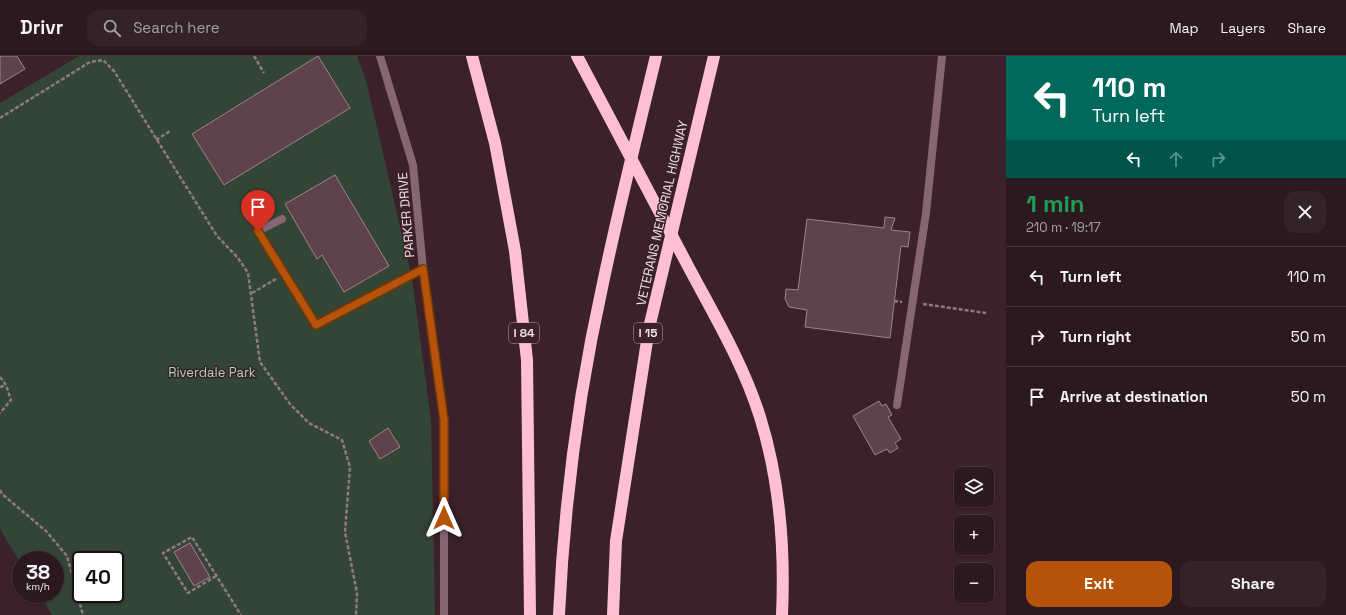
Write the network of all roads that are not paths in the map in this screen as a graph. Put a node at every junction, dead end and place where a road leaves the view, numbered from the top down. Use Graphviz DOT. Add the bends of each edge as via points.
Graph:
graph roads {
  1 [pos="380,56"];
  2 [pos="472,56"];
  3 [pos="577,56"];
  4 [pos="656,56"];
  5 [pos="714,56"];
  6 [pos="942,56"];
  7 [pos="282,219"];
  8 [pos="423,269"];
  9 [pos="897,405"];
  10 [pos="444,615"];
  11 [pos="530,615"];
  12 [pos="559,615"];
  13 [pos="612,615"];
  14 [pos="782,615"];
  1 -- 8 [label="street, PARKER DRIVE" via="413,165"];
  2 -- 11 [label="highway, I 84" via="497,150 515,251 526,352"];
  3 -- 14 [label="highway" via="714,315 750,390 762,423 774,472 783,558"];
  4 -- 12 [label="highway" via="602,283 586,371 572,469"];
  5 -- 13 [label="highway, VETERANS MEMORIAL HIGHWAY / I 15" via="649,328 616,541"];
  6 -- 9 [label="street" via="926,213"];
  7 -- 8 [label="street" via="258,231 316,325"];
  8 -- 10 [label="street, PARKER DRIVE" via="444,420"];
}
